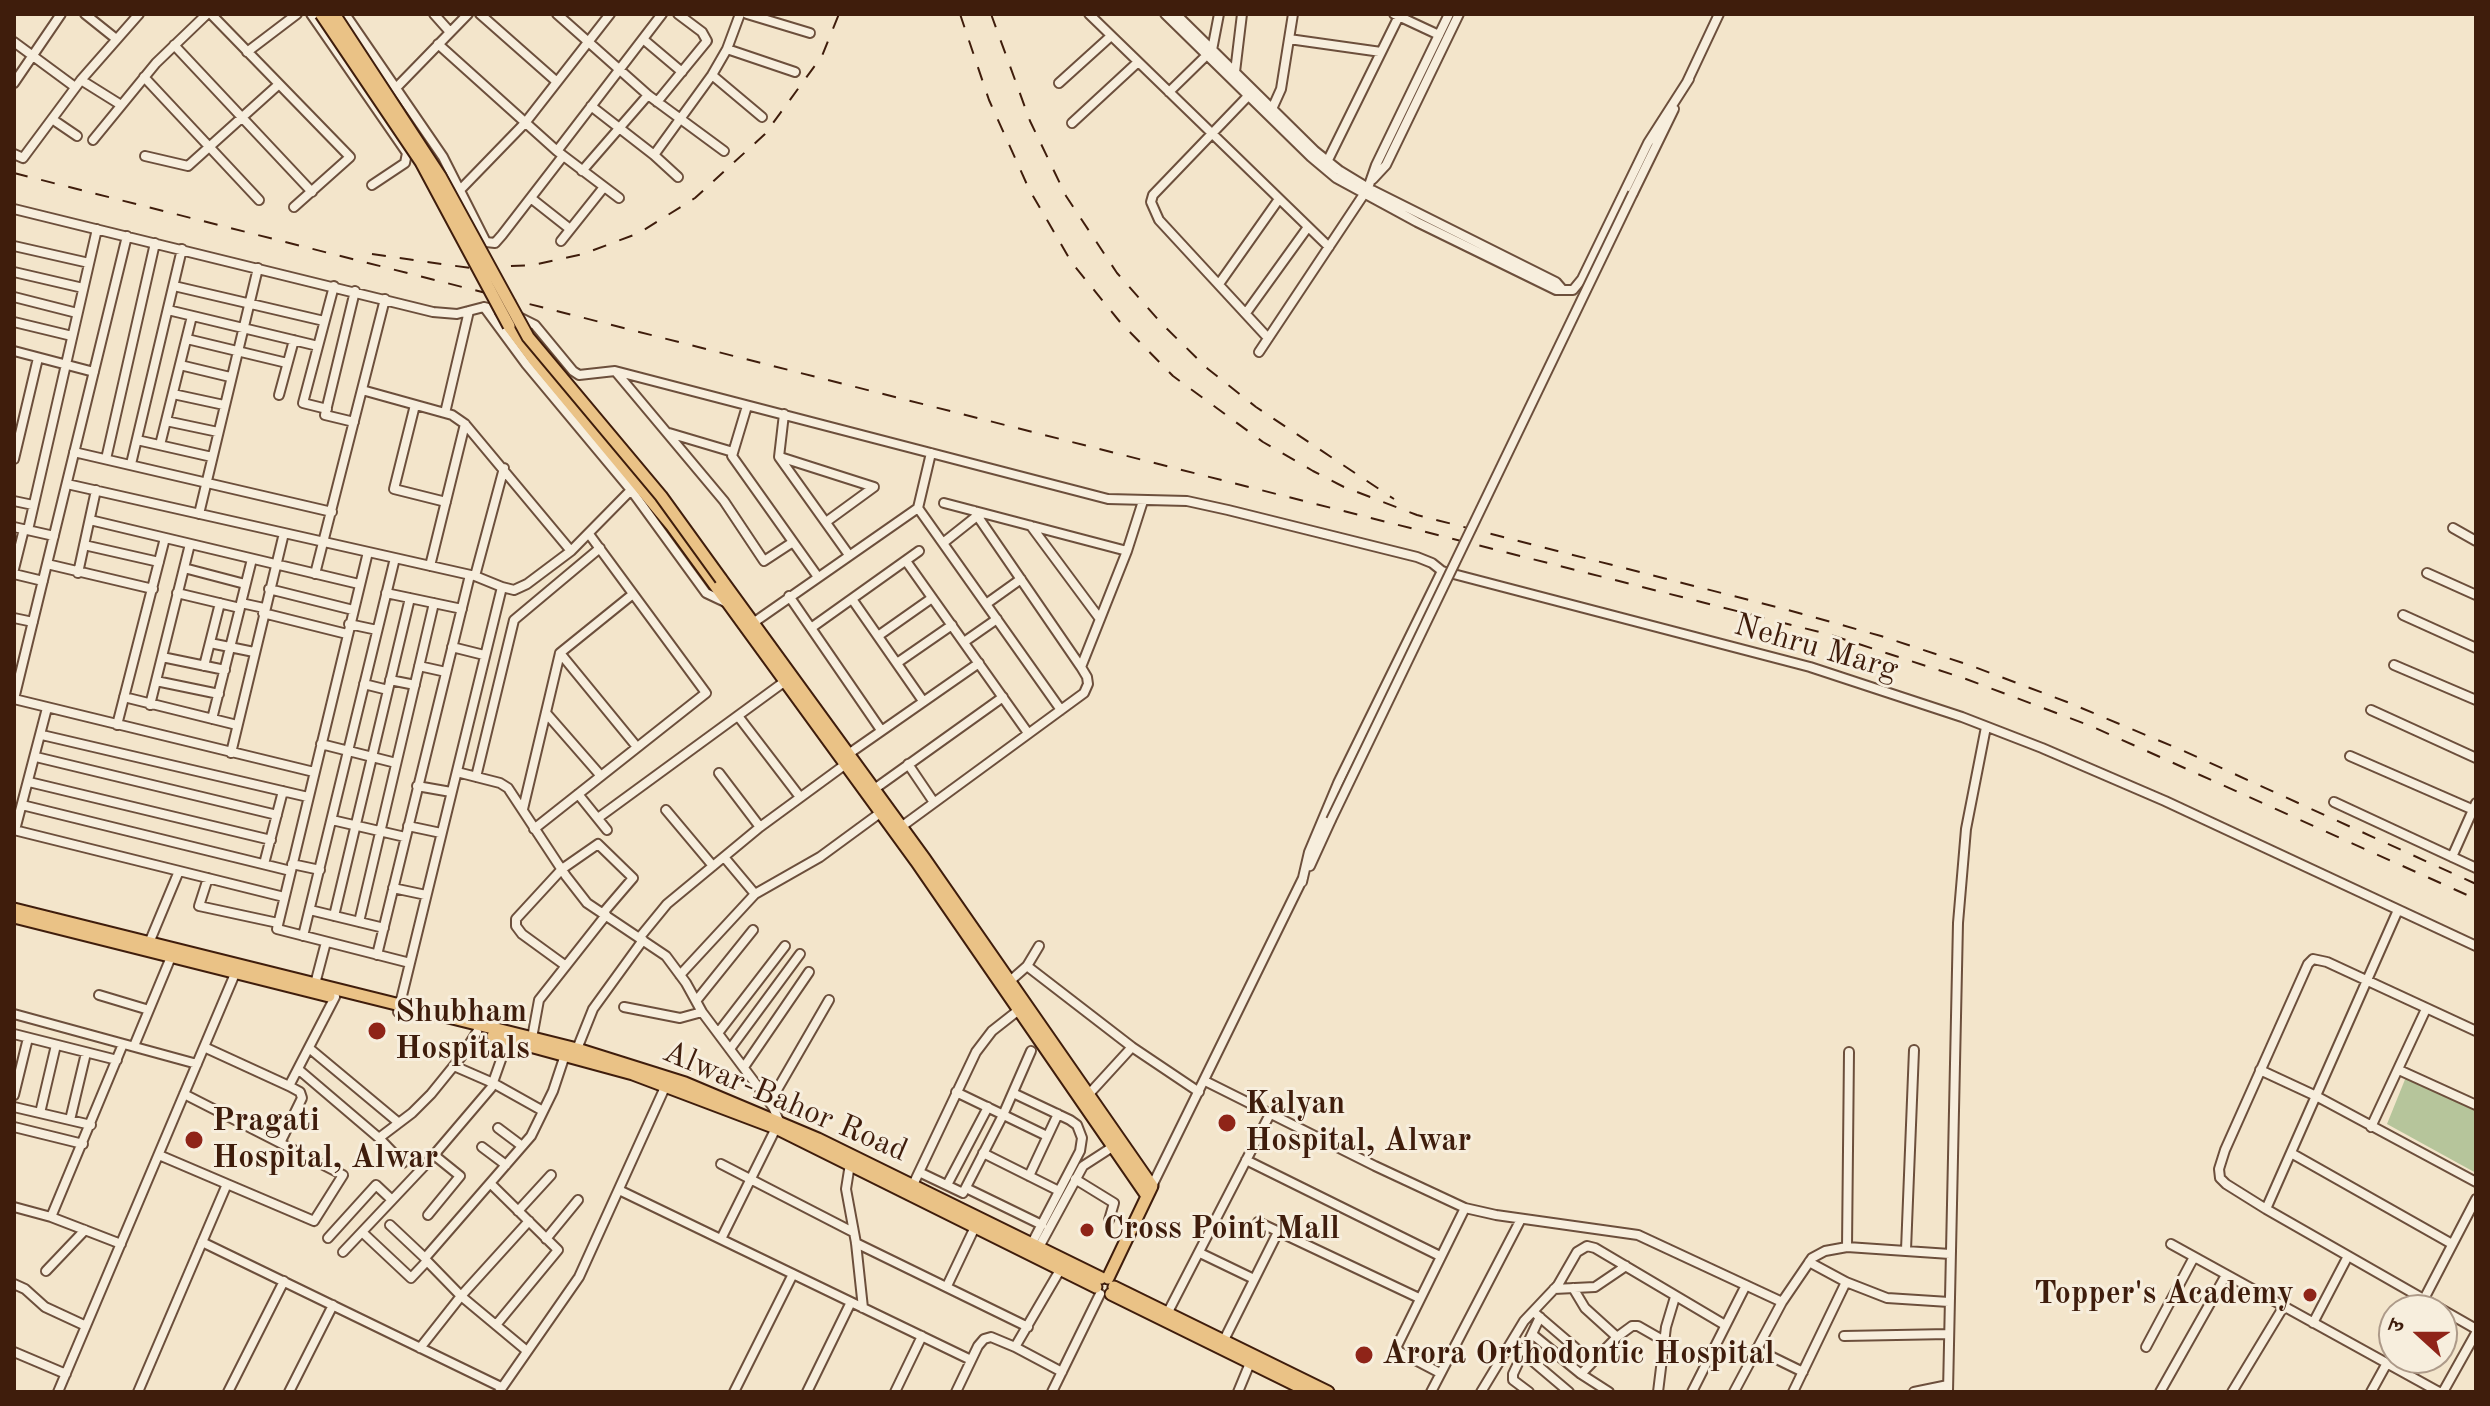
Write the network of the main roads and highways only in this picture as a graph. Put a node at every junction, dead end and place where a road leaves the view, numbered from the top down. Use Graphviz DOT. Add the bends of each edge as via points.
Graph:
graph roads {
  1 [pos="321,14"];
  2 [pos="334,14"];
  3 [pos="718,582"];
  4 [pos="848,760"];
  5 [pos="14,909"];
  6 [pos="14,917"];
  7 [pos="966,926"];
  8 [pos="237,969"];
  9 [pos="1022,1007"];
  10 [pos="399,1009"];
  11 [pos="778,1125"];
  12 [pos="1118,1143"];
  13 [pos="911,1190"];
  14 [pos="1105,1286"];
  15 [pos="1310,1392"];
  16 [pos="1328,1392"];
  1 -- 3 [label="main road, bridge" via="421,162 509,326"];
  2 -- 3 [label="main road, bridge" via="440,176 517,321 661,496"];
  3 -- 4 [label="main road" via="753,623"];
  3 -- 4 [label="main road" via="725,602"];
  4 -- 7 [label="main road" via="901,827"];
  4 -- 7 [label="main road" via="880,813"];
  5 -- 8 [label="main road, Alwar-Bahor Road"];
  6 -- 8 [label="main road, Alwar-Bahor Road"];
  7 -- 9 [label="main road"];
  7 -- 9 [label="main road" via="1010,981"];
  8 -- 10 [label="main road, Alwar-Bahor Road"];
  8 -- 10 [label="main road, Alwar-Bahor Road" via="315,984"];
  9 -- 12 [label="main road"];
  9 -- 12 [label="main road" via="1089,1094"];
  10 -- 11 [label="main road, Alwar-Bahor Road" via="666,1085"];
  10 -- 11 [label="main road, Alwar-Bahor Road" via="577,1049 685,1083"];
  11 -- 13 [label="main road, Alwar-Bahor Road"];
  11 -- 13 [label="main road, Alwar-Bahor Road"];
  12 -- 14 [label="main road" via="1149,1191"];
  13 -- 14 [label="main road, Alwar-Bahor Road"];
  13 -- 14 [label="main road, Alwar-Bahor Road" via="1060,1270"];
  14 -- 15 [label="main road"];
  14 -- 16 [label="main road"];
}
